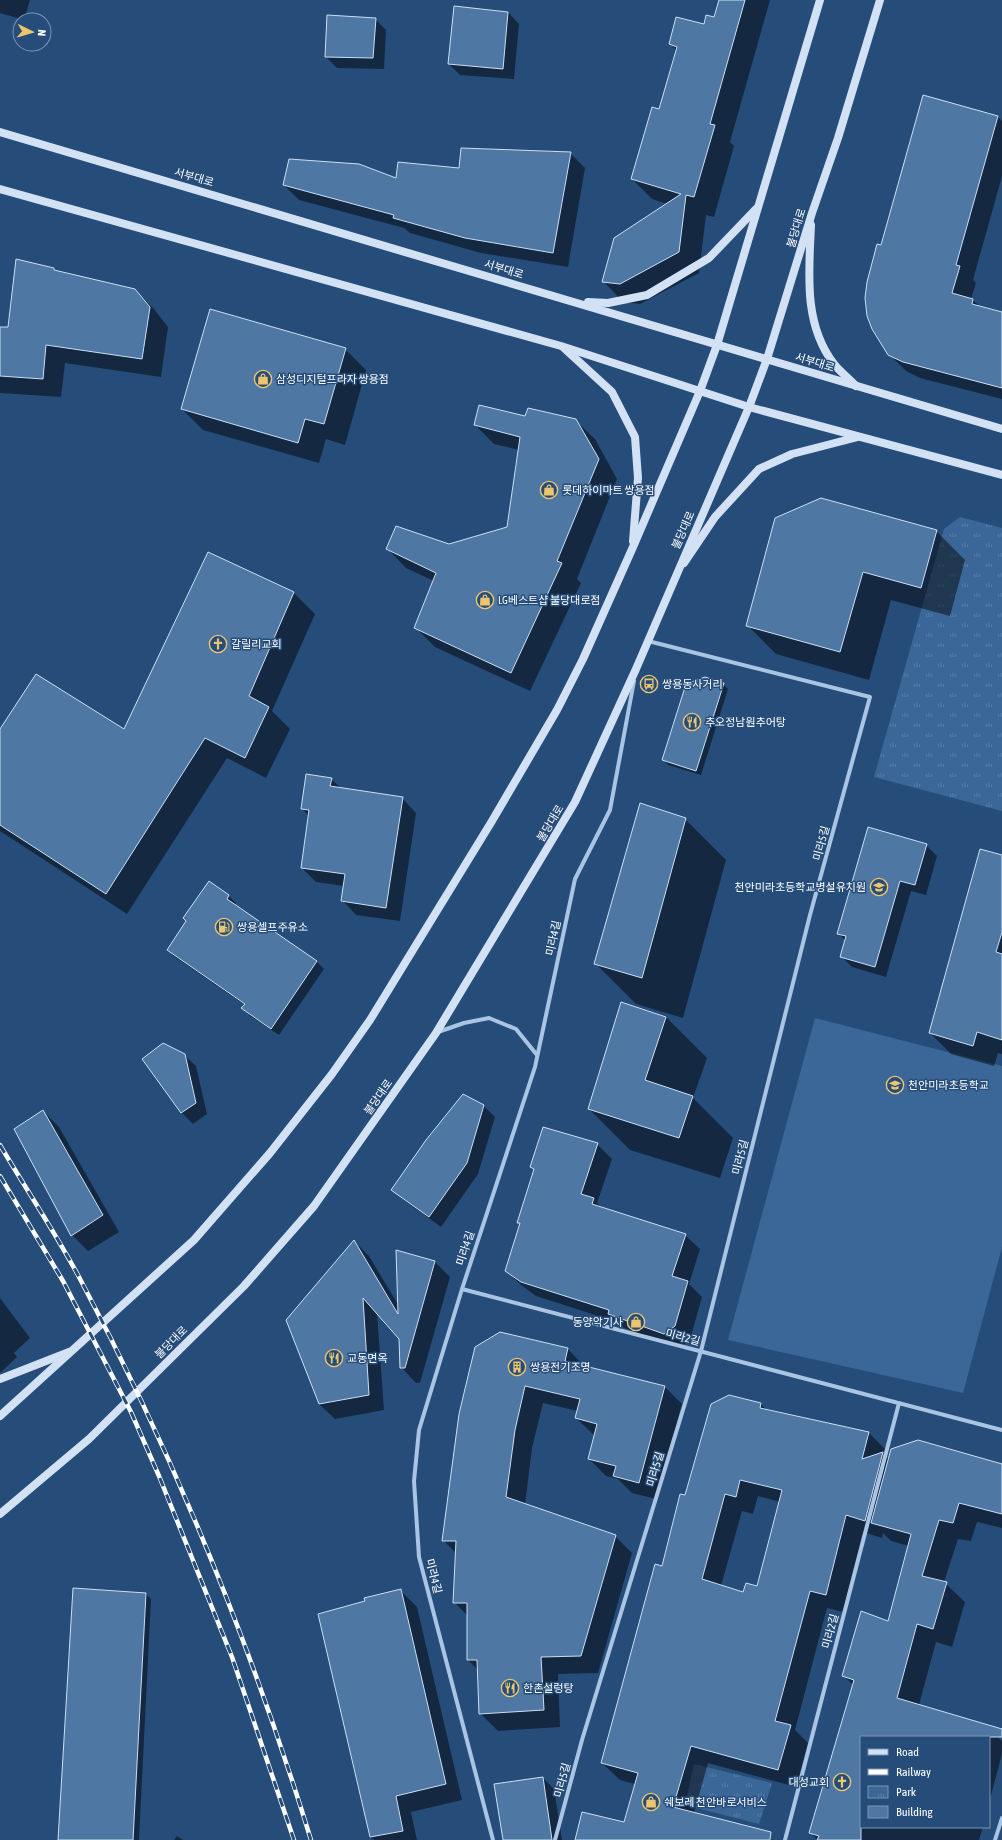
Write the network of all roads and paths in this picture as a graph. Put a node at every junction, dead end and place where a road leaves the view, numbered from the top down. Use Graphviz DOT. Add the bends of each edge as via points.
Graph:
graph roads {
  1 [pos="820,0"];
  2 [pos="880,0"];
  3 [pos="0,132"];
  4 [pos="0,189"];
  5 [pos="758,207"];
  6 [pos="812,213"];
  7 [pos="575,302"];
  8 [pos="717,345"];
  9 [pos="562,346"];
  10 [pos="768,359"];
  11 [pos="856,386"];
  12 [pos="700,391"];
  13 [pos="749,407"];
  14 [pos="1002,429"];
  15 [pos="859,437"];
  16 [pos="1002,475"];
  17 [pos="633,548"];
  18 [pos="672,582"];
  19 [pos="648,640"];
  20 [pos="636,669"];
  21 [pos="436,1033"];
  22 [pos="537,1055"];
  23 [pos="462,1289"];
  24 [pos="75,1349"];
  25 [pos="701,1351"];
  26 [pos="0,1379"];
  27 [pos="899,1403"];
  28 [pos="0,1416"];
  29 [pos="1002,1430"];
  30 [pos="0,1514"];
  31 [pos="1002,1818"];
  32 [pos="493,1840"];
  33 [pos="555,1840"];
  34 [pos="785,1840"];
  35 [pos="995,1840"];
  1 -- 5 [label="main road"];
  2 -- 6 [label="main road, 불당대로"];
  3 -- 7 [label="main road, 서부대로"];
  4 -- 9 [label="main road"];
  5 -- 7 [label="main road" via="709,258 647,294 608,303"];
  5 -- 8 [label="main road"];
  6 -- 10 [label="main road, 불당대로"];
  6 -- 11 [label="main road" via="810,305 818,336 834,363"];
  7 -- 8 [label="main road, 서부대로"];
  8 -- 10 [label="main road, 서부대로"];
  8 -- 12 [label="main road"];
  9 -- 12 [label="main road"];
  9 -- 17 [label="main road" via="612,392 635,437 638,478"];
  10 -- 11 [label="main road, 서부대로"];
  10 -- 13 [label="main road, 불당대로"];
  11 -- 14 [label="main road, 서부대로"];
  12 -- 13 [label="main road"];
  12 -- 17 [label="main road"];
  13 -- 15 [label="main road"];
  13 -- 18 [label="main road, 불당대로"];
  15 -- 16 [label="main road"];
  15 -- 18 [label="main road" via="792,454 759,469 715,517"];
  17 -- 24 [label="main road" via="557,710 370,1020 332,1074 270,1153 194,1240"];
  18 -- 19 [label="main road, 불당대로"];
  19 -- 20 [label="main road, 불당대로"];
  19 -- 25 [label="street, 미라5길" via="870,697 810,915"];
  20 -- 21 [label="main road, 불당대로" via="575,802"];
  20 -- 22 [label="street, 미라4길" via="610,810 575,879"];
  21 -- 22 [label="street" via="489,1018 516,1029"];
  21 -- 30 [label="main road, 불당대로" via="314,1206 244,1286 89,1439"];
  22 -- 23 [label="street, 미라4길"];
  23 -- 25 [label="street, 미라2길"];
  23 -- 32 [label="street, 미라4길" via="419,1430 414,1481 416,1521 419,1557"];
  24 -- 26 [label="main road"];
  24 -- 28 [label="main road"];
  25 -- 27 [label="street, 미라2길"];
  25 -- 33 [label="street, 미라5길" via="582,1740"];
  27 -- 29 [label="street, 미라2길"];
  27 -- 34 [label="street, 미라2길"];
  31 -- 35 [label="street"];
}
